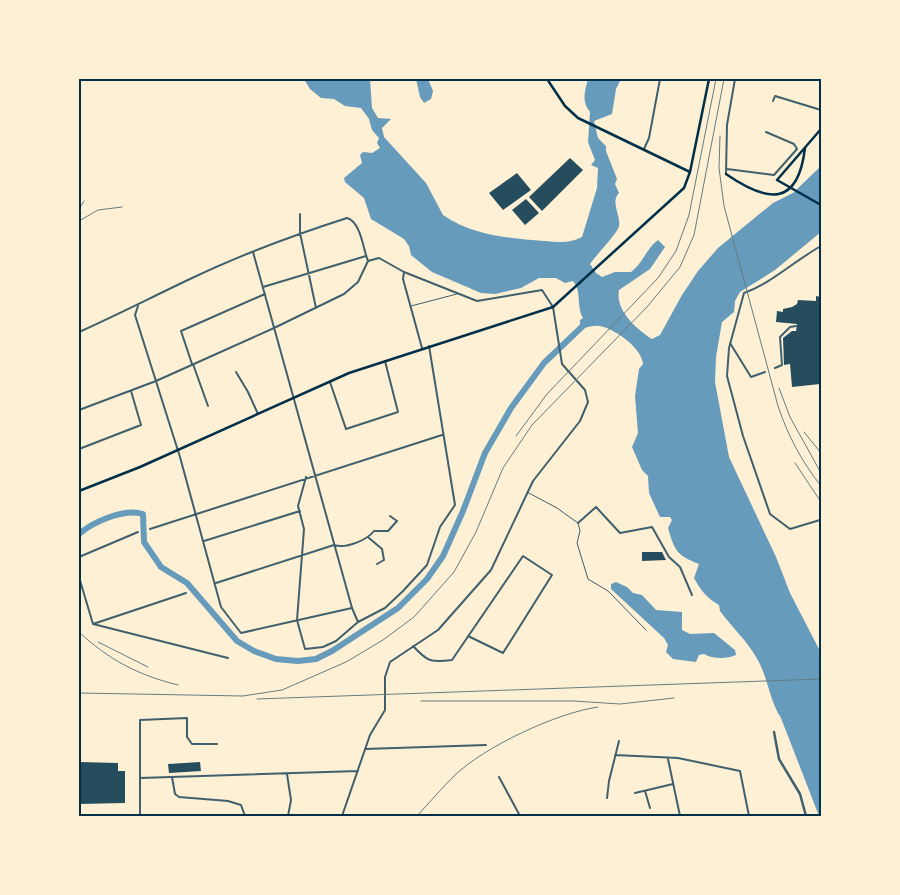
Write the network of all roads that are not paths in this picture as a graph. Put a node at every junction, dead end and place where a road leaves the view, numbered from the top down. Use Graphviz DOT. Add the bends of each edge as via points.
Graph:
graph roads {
  1 [pos="547,79"];
  2 [pos="660,79"];
  3 [pos="709,79"];
  4 [pos="735,79"];
  5 [pos="773,101"];
  6 [pos="821,110"];
  7 [pos="821,129"];
  8 [pos="766,132"];
  9 [pos="806,147"];
  10 [pos="644,150"];
  11 [pos="727,169"];
  12 [pos="690,172"];
  13 [pos="726,174"];
  14 [pos="821,205"];
  15 [pos="300,214"];
  16 [pos="300,233"];
  17 [pos="821,246"];
  18 [pos="253,252"];
  19 [pos="366,256"];
  20 [pos="368,261"];
  21 [pos="308,272"];
  22 [pos="404,272"];
  23 [pos="263,288"];
  24 [pos="458,293"];
  25 [pos="265,294"];
  26 [pos="138,306"];
  27 [pos="410,306"];
  28 [pos="553,307"];
  29 [pos="316,308"];
  30 [pos="796,326"];
  31 [pos="274,328"];
  32 [pos="79,332"];
  33 [pos="730,342"];
  34 [pos="429,346"];
  35 [pos="422,348"];
  36 [pos="385,360"];
  37 [pos="193,364"];
  38 [pos="775,368"];
  39 [pos="236,372"];
  40 [pos="765,372"];
  41 [pos="156,381"];
  42 [pos="330,381"];
  43 [pos="130,391"];
  44 [pos="295,397"];
  45 [pos="208,406"];
  46 [pos="79,410"];
  47 [pos="258,414"];
  48 [pos="442,435"];
  49 [pos="79,449"];
  50 [pos="178,450"];
  51 [pos="316,474"];
  52 [pos="306,477"];
  53 [pos="79,491"];
  54 [pos="527,492"];
  55 [pos="300,511"];
  56 [pos="196,514"];
  57 [pos="390,516"];
  58 [pos="820,520"];
  59 [pos="578,523"];
  60 [pos="150,528"];
  61 [pos="138,532"];
  62 [pos="369,538"];
  63 [pos="204,541"];
  64 [pos="334,545"];
  65 [pos="301,556"];
  66 [pos="79,557"];
  67 [pos="377,564"];
  68 [pos="79,577"];
  69 [pos="216,583"];
  70 [pos="186,592"];
  71 [pos="692,595"];
  72 [pos="352,608"];
  73 [pos="297,620"];
  74 [pos="358,622"];
  75 [pos="93,624"];
  76 [pos="646,630"];
  77 [pos="468,636"];
  78 [pos="413,646"];
  79 [pos="228,658"];
  80 [pos="774,732"];
  81 [pos="619,741"];
  82 [pos="216,744"];
  83 [pos="486,745"];
  84 [pos="366,749"];
  85 [pos="615,755"];
  86 [pos="668,759"];
  87 [pos="358,772"];
  88 [pos="286,774"];
  89 [pos="499,777"];
  90 [pos="140,778"];
  91 [pos="172,778"];
  92 [pos="673,784"];
  93 [pos="645,791"];
  94 [pos="635,793"];
  95 [pos="607,798"];
  96 [pos="650,808"];
  97 [pos="140,816"];
  98 [pos="245,816"];
  99 [pos="288,816"];
  100 [pos="342,816"];
  101 [pos="520,816"];
  102 [pos="680,816"];
  103 [pos="749,816"];
  104 [pos="806,816"];
  1 -- 10 [label="main road" via="565,106 578,118"];
  2 -- 10 [label="street"];
  3 -- 12 [label="main road"];
  4 -- 11 [label="street" via="727,125"];
  5 -- 6 [label="street" via="775,96"];
  7 -- 9 [label="main road"];
  8 -- 11 [label="street" via="794,144 797,149 774,175"];
  9 -- 13 [label="main road" via="799,178 785,193 767,194"];
  9 -- 14 [label="main road" via="776,180"];
  10 -- 12 [label="main road"];
  11 -- 13 [label="street"];
  12 -- 28 [label="main road" via="684,188"];
  15 -- 16 [label="street"];
  16 -- 18 [label="street"];
  16 -- 19 [label="street" via="347,218 352,220"];
  16 -- 21 [label="street"];
  17 -- 33 [label="street" via="759,288 744,293"];
  18 -- 23 [label="street"];
  18 -- 26 [label="street"];
  19 -- 20 [label="street"];
  19 -- 21 [label="street"];
  20 -- 22 [label="street" via="379,258"];
  20 -- 29 [label="street" via="364,274 352,289"];
  21 -- 23 [label="street"];
  21 -- 29 [label="street"];
  22 -- 24 [label="street"];
  22 -- 27 [label="street"];
  23 -- 25 [label="street"];
  24 -- 27 [label="lane"];
  24 -- 28 [label="street" via="477,301 542,290"];
  25 -- 31 [label="street"];
  25 -- 37 [label="street" via="180,332"];
  26 -- 32 [label="street"];
  26 -- 41 [label="street" via="135,315"];
  27 -- 35 [label="street"];
  28 -- 34 [label="main road"];
  28 -- 54 [label="street" via="562,364 585,390 588,402"];
  29 -- 31 [label="street"];
  30 -- 38 [label="street" via="790,327 780,337 782,365"];
  31 -- 37 [label="street"];
  31 -- 44 [label="street"];
  33 -- 40 [label="street" via="751,377"];
  33 -- 58 [label="street" via="727,376 743,436 770,514 790,528"];
  34 -- 35 [label="main road"];
  34 -- 48 [label="street"];
  35 -- 36 [label="main road"];
  36 -- 42 [label="main road"];
  36 -- 42 [label="street" via="398,412 346,429"];
  37 -- 41 [label="street"];
  37 -- 45 [label="street"];
  39 -- 47 [label="street"];
  41 -- 43 [label="street"];
  41 -- 50 [label="street"];
  42 -- 44 [label="main road"];
  43 -- 46 [label="street"];
  43 -- 49 [label="street" via="141,425"];
  44 -- 47 [label="main road"];
  44 -- 51 [label="street"];
  47 -- 50 [label="main road"];
  48 -- 51 [label="street"];
  48 -- 74 [label="street" via="455,505 440,527 428,565 385,608"];
  50 -- 53 [label="main road"];
  50 -- 56 [label="street"];
  51 -- 52 [label="street"];
  51 -- 64 [label="street"];
  52 -- 55 [label="street" via="298,506"];
  52 -- 56 [label="street"];
  54 -- 59 [label="lane"];
  54 -- 78 [label="street" via="491,570 438,630"];
  55 -- 63 [label="street"];
  55 -- 65 [label="street" via="304,529"];
  56 -- 60 [label="street"];
  56 -- 63 [label="street"];
  57 -- 62 [label="street" via="397,521 388,530 374,532"];
  59 -- 71 [label="street" via="596,506 620,533 652,527 669,557 680,567"];
  59 -- 76 [label="lane" via="577,543 588,579 608,591"];
  61 -- 66 [label="street"];
  62 -- 64 [label="street" via="340,547"];
  62 -- 67 [label="street" via="382,550 384,560"];
  63 -- 69 [label="street"];
  64 -- 65 [label="street"];
  64 -- 72 [label="street"];
  65 -- 69 [label="street"];
  65 -- 73 [label="street"];
  68 -- 75 [label="street"];
  69 -- 73 [label="street" via="222,607 241,633"];
  70 -- 75 [label="street"];
  72 -- 73 [label="street"];
  72 -- 74 [label="street"];
  73 -- 74 [label="street" via="305,648 323,647 336,641"];
  75 -- 79 [label="street"];
  77 -- 77 [label="street" via="524,556 552,575 503,653"];
  77 -- 78 [label="street" via="452,660 426,660"];
  78 -- 84 [label="street" via="390,662 385,677 385,710"];
  80 -- 104 [label="street" via="779,760 800,794"];
  81 -- 85 [label="street"];
  82 -- 90 [label="street" via="192,744 187,737 187,718 140,720"];
  83 -- 84 [label="street"];
  84 -- 87 [label="street"];
  85 -- 86 [label="street"];
  85 -- 95 [label="street"];
  86 -- 92 [label="street"];
  86 -- 103 [label="street" via="678,758 740,771"];
  87 -- 88 [label="street"];
  87 -- 100 [label="street"];
  88 -- 91 [label="street"];
  88 -- 99 [label="street" via="291,800"];
  89 -- 101 [label="street"];
  90 -- 91 [label="street"];
  90 -- 97 [label="street"];
  91 -- 98 [label="street" via="175,794 179,797 228,801 240,805"];
  92 -- 93 [label="street"];
  92 -- 102 [label="street"];
  93 -- 94 [label="street"];
  93 -- 96 [label="street"];
}
